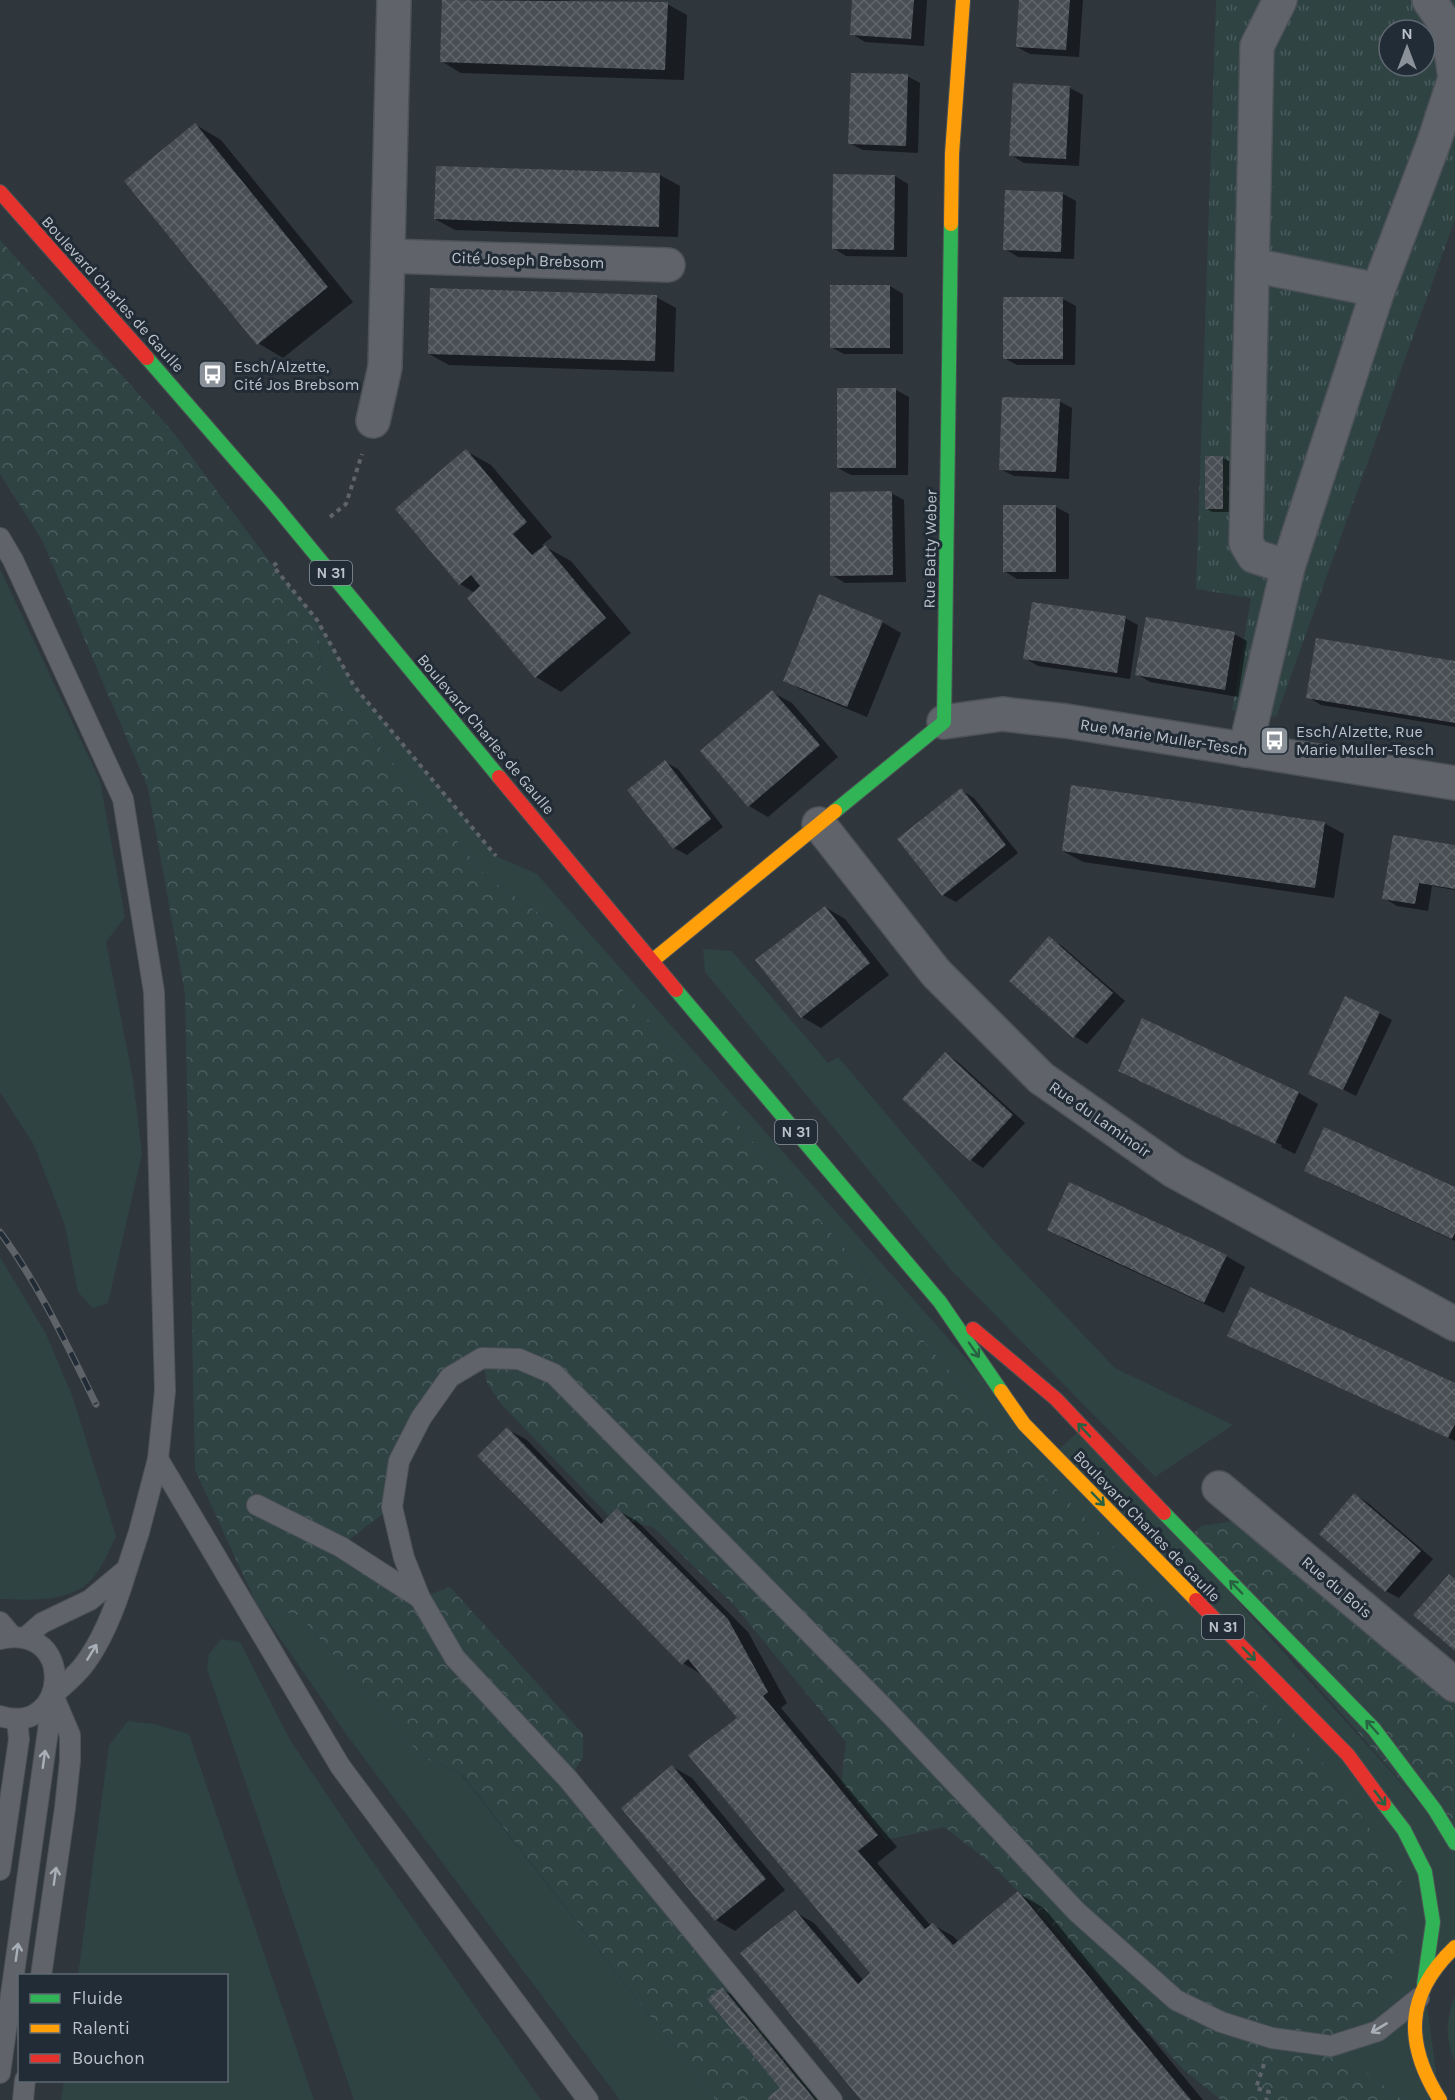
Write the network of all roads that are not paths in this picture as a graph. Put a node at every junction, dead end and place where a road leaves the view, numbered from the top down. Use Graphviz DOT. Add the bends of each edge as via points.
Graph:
graph roads {
  1 [pos="394,0"];
  2 [pos="963,0"];
  3 [pos="1280,0"];
  4 [pos="1429,0"];
  5 [pos="0,192"];
  6 [pos="388,256"];
  7 [pos="669,265"];
  8 [pos="1252,265"];
  9 [pos="1378,290"];
  10 [pos="373,421"];
  11 [pos="0,538"];
  12 [pos="1288,567"];
  13 [pos="944,723"];
  14 [pos="1245,750"];
  15 [pos="1455,783"];
  16 [pos="819,824"];
  17 [pos="652,961"];
  18 [pos="940,1302"];
  19 [pos="1455,1324"];
  20 [pos="158,1459"];
  21 [pos="1219,1488"];
  22 [pos="257,1505"];
  23 [pos="127,1569"];
  24 [pos="420,1598"];
  25 [pos="9,1634"];
  26 [pos="1455,1685"];
  27 [pos="52,1695"];
  28 [pos="8,1718"];
  29 [pos="1455,1843"];
  30 [pos="0,1870"];
  31 [pos="1455,1947"];
  32 [pos="41,1974"];
  33 [pos="1422,1991"];
  34 [pos="0,2073"];
  35 [pos="25,2082"];
  36 [pos="22,2100"];
  37 [pos="588,2100"];
  38 [pos="832,2100"];
  39 [pos="1440,2100"];
  1 -- 6 [label="street"];
  2 -- 13 [label="main road, Rue Batty Weber" via="952,154"];
  3 -- 8 [label="street" via="1257,46"];
  4 -- 9 [label="street" via="1448,28 1455,78"];
  5 -- 17 [label="main road, Boulevard Charles de Gaulle / N 31" via="213,433"];
  6 -- 7 [label="street, Cité Joseph Brebsom"];
  6 -- 10 [label="street" via="385,367"];
  8 -- 9 [label="street"];
  8 -- 12 [label="street" via="1245,543 1254,556"];
  9 -- 12 [label="street"];
  11 -- 20 [label="lane" via="123,799 154,992 165,1391"];
  12 -- 14 [label="street"];
  13 -- 14 [label="street, Rue Marie Muller-Tesch" via="1002,714"];
  13 -- 16 [label="main road"];
  14 -- 15 [label="street, Rue Marie Muller-Tesch"];
  16 -- 17 [label="main road"];
  16 -- 19 [label="street, Rue du Laminoir" via="936,973 1041,1078 1174,1171"];
  17 -- 18 [label="main road, Boulevard Charles de Gaulle / N 31"];
  29 -- 18 [label="main road, Boulevard Charles de Gaulle / N 31, one-way" via="1374,1729 1056,1399"];
  18 -- 33 [label="main road, Boulevard Charles de Gaulle / N 31, one-way" via="1024,1424 1348,1755 1404,1830 1425,1872 1433,1922"];
  20 -- 23 [label="lane"];
  20 -- 37 [label="lane" via="340,1766"];
  21 -- 26 [label="street, Rue du Bois"];
  22 -- 24 [label="lane" via="341,1547"];
  23 -- 25 [label="lane" via="90,1600"];
  27 -- 23 [label="lane, one-way" via="83,1666 95,1647"];
  33 -- 24 [label="lane, one-way" via="1378,2031 1331,2046 1272,2038 1221,2022 1176,2000 1077,1912 889,1713 554,1374 519,1359 482,1358 450,1377 421,1418 399,1461 392,1507 404,1558"];
  24 -- 38 [label="lane" via="455,1658 568,1779"];
  25 -- 27 [label="lane" via="38,1644 48,1654 56,1681"];
  27 -- 28 [label="lane" via="34,1714"];
  32 -- 27 [label="lane, one-way" via="70,1761 70,1735"];
  34 -- 27 [label="lane, one-way"];
  28 -- 30 [label="lane" via="19,1739"];
  31 -- 33 [label="main road" via="1444,1956"];
  33 -- 39 [label="main road, Boulevard Charles de Gaulle" via="1414,2032 1420,2067"];
  35 -- 36 [label="lane"];
}
